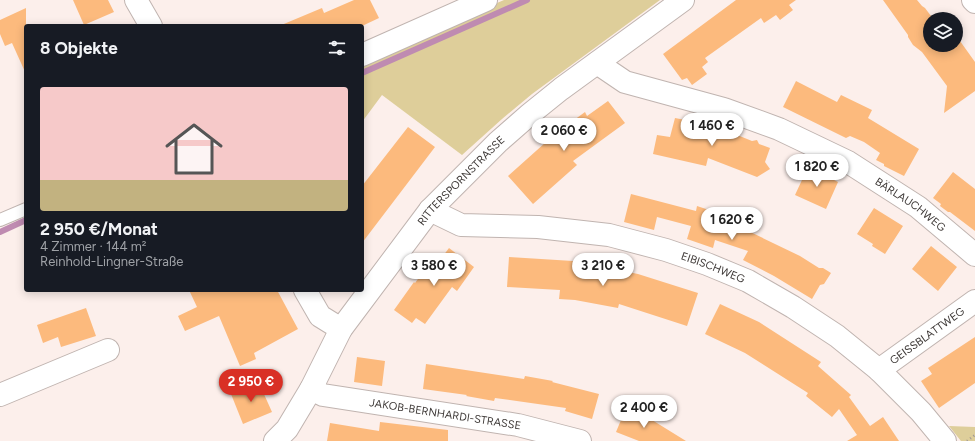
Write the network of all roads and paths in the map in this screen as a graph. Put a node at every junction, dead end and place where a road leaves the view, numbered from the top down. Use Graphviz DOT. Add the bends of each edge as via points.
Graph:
graph roads {
  1 [pos="136,0"];
  2 [pos="486,0"];
  3 [pos="683,0"];
  4 [pos="150,24"];
  5 [pos="364,54"];
  6 [pos="597,63"];
  7 [pos="24,210"];
  8 [pos="430,210"];
  9 [pos="0,220"];
  10 [pos="975,255"];
  11 [pos="306,292"];
  12 [pos="975,301"];
  13 [pos="341,329"];
  14 [pos="108,350"];
  15 [pos="879,370"];
  16 [pos="311,389"];
  17 [pos="0,395"];
  18 [pos="975,435"];
  19 [pos="276,441"];
  20 [pos="580,441"];
  21 [pos="946,441"];
  22 [pos="967,441"];
  1 -- 4 [label="street"];
  2 -- 5 [label="street"];
  3 -- 6 [label="street, RITTERSPORNSTRASSE"];
  6 -- 8 [label="street, RITTERSPORNSTRASSE" via="498,142"];
  6 -- 10 [label="street, BÄRLAUCHWEG" via="625,82 724,109 772,126 848,162 918,207"];
  7 -- 9 [label="lane"];
  8 -- 13 [label="street, RITTERSPORNSTRASSE"];
  8 -- 15 [label="street, EIBISCHWEG" via="461,225 538,227 609,235 693,259 748,281 793,307 837,336"];
  11 -- 13 [label="street" via="320,316"];
  12 -- 15 [label="street, GEISSBLATTWEG"];
  13 -- 16 [label="street, RITTERSPORNSTRASSE"];
  14 -- 17 [label="street"];
  15 -- 21 [label="street, EIBISCHWEG"];
  16 -- 19 [label="street, RITTERSPORNSTRASSE" via="287,429"];
  16 -- 20 [label="street, JAKOB-BERNHARDI-STRASSE" via="323,395 518,425"];
  18 -- 22 [label="path"];
}
